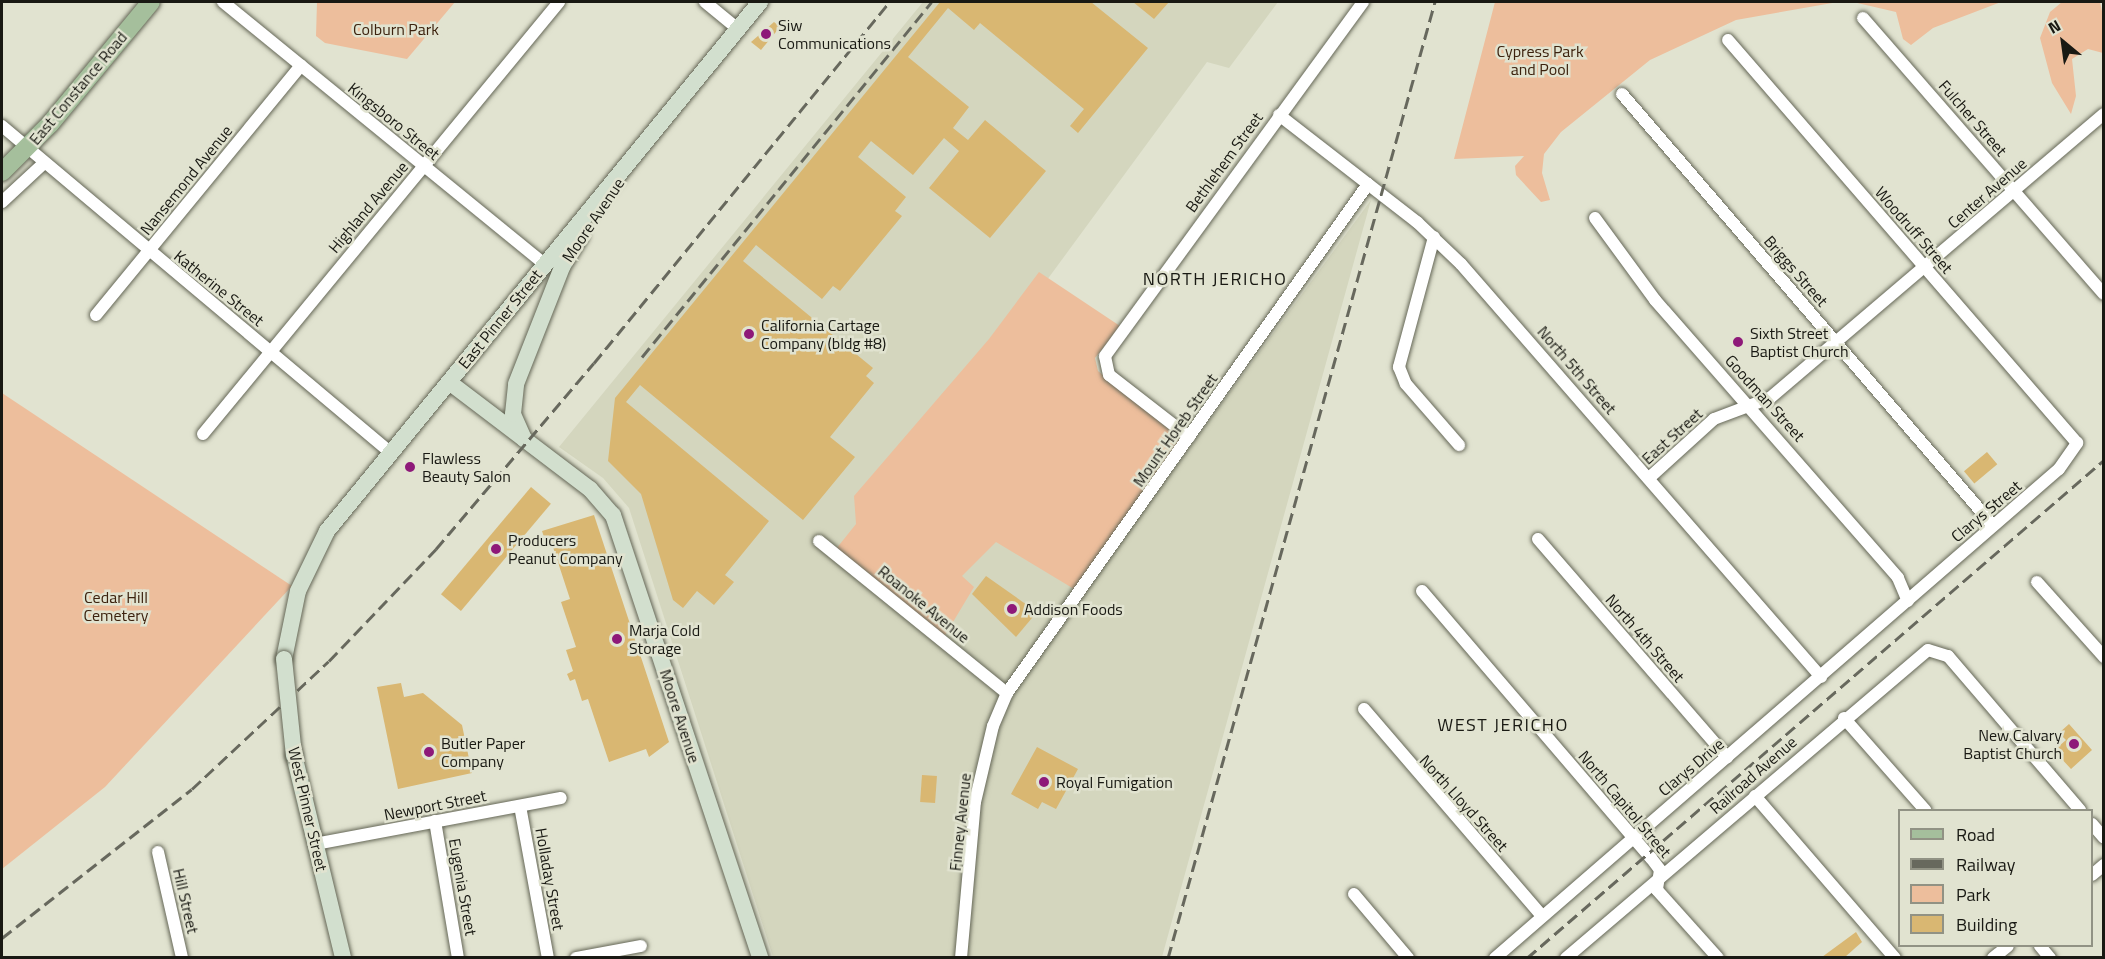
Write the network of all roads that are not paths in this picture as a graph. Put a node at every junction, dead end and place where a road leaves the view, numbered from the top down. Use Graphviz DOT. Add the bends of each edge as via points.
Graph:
graph roads {
  1 [pos="152,2"];
  2 [pos="223,2"];
  3 [pos="559,2"];
  4 [pos="705,2"];
  5 [pos="760,2"];
  6 [pos="1363,2"];
  7 [pos="1863,18"];
  8 [pos="738,29"];
  9 [pos="1728,40"];
  10 [pos="301,65"];
  11 [pos="1622,94"];
  12 [pos="2103,114"];
  13 [pos="1279,115"];
  14 [pos="2,126"];
  15 [pos="649,138"];
  16 [pos="26,150"];
  17 [pos="43,164"];
  18 [pos="423,166"];
  19 [pos="2,172"];
  20 [pos="1368,184"];
  21 [pos="2015,191"];
  22 [pos="2,202"];
  23 [pos="1595,218"];
  24 [pos="1434,237"];
  25 [pos="149,251"];
  26 [pos="545,265"];
  27 [pos="1925,268"];
  28 [pos="2103,294"];
  29 [pos="96,315"];
  30 [pos="1836,344"];
  31 [pos="270,351"];
  32 [pos="449,382"];
  33 [pos="1750,408"];
  34 [pos="203,434"];
  35 [pos="1189,437"];
  36 [pos="2077,441"];
  37 [pos="526,442"];
  38 [pos="1459,446"];
  39 [pos="391,453"];
  40 [pos="1649,478"];
  41 [pos="1992,524"];
  42 [pos="1538,539"];
  43 [pos="819,541"];
  44 [pos="2037,582"];
  45 [pos="1422,591"];
  46 [pos="1908,601"];
  47 [pos="2103,657"];
  48 [pos="284,659"];
  49 [pos="1821,677"];
  50 [pos="1007,693"];
  51 [pos="1364,709"];
  52 [pos="1844,718"];
  53 [pos="1727,758"];
  54 [pos="1755,796"];
  55 [pos="561,798"];
  56 [pos="520,806"];
  57 [pos="1924,809"];
  58 [pos="2079,809"];
  59 [pos="435,821"];
  60 [pos="2093,826"];
  61 [pos="1633,838"];
  62 [pos="2103,838"];
  63 [pos="315,844"];
  64 [pos="158,852"];
  65 [pos="1661,876"];
  66 [pos="1354,894"];
  67 [pos="1542,916"];
  68 [pos="641,946"];
  69 [pos="2006,947"];
  70 [pos="182,957"];
  71 [pos="344,957"];
  72 [pos="458,957"];
  73 [pos="548,957"];
  74 [pos="576,957"];
  75 [pos="760,957"];
  76 [pos="961,957"];
  77 [pos="1408,957"];
  78 [pos="1495,957"];
  79 [pos="1566,957"];
  80 [pos="1718,957"];
  81 [pos="1895,957"];
  82 [pos="1994,957"];
  1 -- 16 [label="main road, East Constance Road"];
  2 -- 10 [label="street, Kingsboro Street"];
  3 -- 18 [label="street, Highland Avenue"];
  4 -- 8 [label="street"];
  5 -- 8 [label="main road, East Pinner Street"];
  6 -- 13 [label="street, Bethlehem Street"];
  7 -- 21 [label="street, Fulcher Street"];
  8 -- 15 [label="main road, East Pinner Street"];
  9 -- 27 [label="street, Woodruff Street"];
  10 -- 18 [label="street, Kingsboro Street"];
  10 -- 25 [label="street, Nansemond Avenue"];
  11 -- 30 [label="street, Briggs Street"];
  12 -- 21 [label="street, Center Avenue"];
  13 -- 20 [label="street, North 5th Street"];
  13 -- 35 [label="street, Bethlehem Street" via="1113,342 1104,363 1109,375"];
  14 -- 16 [label="street, Katherine Street"];
  15 -- 26 [label="main road, East Pinner Street"];
  15 -- 37 [label="main road, Moore Avenue" via="573,247 538,327 513,393 513,414"];
  16 -- 17 [label="street, Katherine Street"];
  16 -- 19 [label="main road, East Constance Road"];
  17 -- 22 [label="street"];
  17 -- 25 [label="street, Katherine Street"];
  18 -- 26 [label="street, Kingsboro Street"];
  18 -- 31 [label="street, Highland Avenue"];
  20 -- 24 [label="street, North 5th Street"];
  20 -- 35 [label="street, Mount Horeb Street"];
  21 -- 27 [label="street, Center Avenue"];
  21 -- 28 [label="street, Fulcher Street"];
  23 -- 33 [label="street, Goodman Street" via="1648,292"];
  24 -- 38 [label="street" via="1412,305 1400,367 1406,384"];
  24 -- 40 [label="street, North 5th Street"];
  25 -- 29 [label="street, Nansemond Avenue"];
  25 -- 31 [label="street, Katherine Street"];
  26 -- 32 [label="main road, East Pinner Street"];
  27 -- 30 [label="street, Center Avenue"];
  27 -- 36 [label="street, Woodruff Street"];
  30 -- 33 [label="street, Center Avenue" via="1770,398"];
  30 -- 41 [label="street, Briggs Street"];
  31 -- 34 [label="street, Highland Avenue"];
  31 -- 39 [label="street, Katherine Street"];
  32 -- 37 [label="main road, Moore Avenue"];
  32 -- 39 [label="main road, East Pinner Street"];
  33 -- 40 [label="street, East Street" via="1714,419"];
  33 -- 46 [label="street, Goodman Street" via="1898,578"];
  35 -- 50 [label="street, Mount Horeb Street"];
  36 -- 41 [label="street, Clarys Street" via="2059,469"];
  37 -- 75 [label="main road, Moore Avenue" via="599,497 613,515"];
  39 -- 48 [label="main road, East Pinner Street" via="327,531 297,591"];
  40 -- 49 [label="street, North 5th Street"];
  41 -- 46 [label="street, Clarys Street"];
  42 -- 53 [label="street, North 4th Street"];
  43 -- 50 [label="street, Roanoke Avenue"];
  44 -- 47 [label="street"];
  45 -- 61 [label="street, North Capitol Street"];
  46 -- 49 [label="street, Clarys Drive"];
  48 -- 63 [label="main road, West Pinner Street, bridge" via="294,755"];
  49 -- 53 [label="street, Clarys Drive"];
  50 -- 76 [label="street, Finney Avenue" via="993,726 975,802"];
  51 -- 67 [label="street, North Lloyd Street"];
  52 -- 54 [label="street, Railroad Avenue"];
  52 -- 57 [label="street"];
  52 -- 58 [label="street, Railroad Avenue" via="1928,650 1941,651"];
  53 -- 61 [label="street, Clarys Drive"];
  54 -- 65 [label="street, Railroad Avenue"];
  54 -- 81 [label="street"];
  55 -- 56 [label="street, Newport Street"];
  56 -- 59 [label="street, Newport Street"];
  56 -- 73 [label="street, Holladay Street"];
  59 -- 63 [label="street, Newport Street"];
  59 -- 72 [label="street, Eugenia Street"];
  60 -- 62 [label="street"];
  61 -- 65 [label="street, North Capitol Street"];
  61 -- 67 [label="street, Clarys Drive"];
  63 -- 71 [label="main road, West Pinner Street"];
  64 -- 70 [label="street, Hill Street"];
  65 -- 79 [label="street, Railroad Avenue"];
  65 -- 80 [label="street, North Capitol Street" via="1657,890"];
  66 -- 77 [label="street"];
  67 -- 78 [label="street, Clarys Drive"];
  68 -- 74 [label="street"];
  69 -- 82 [label="street"];
}
